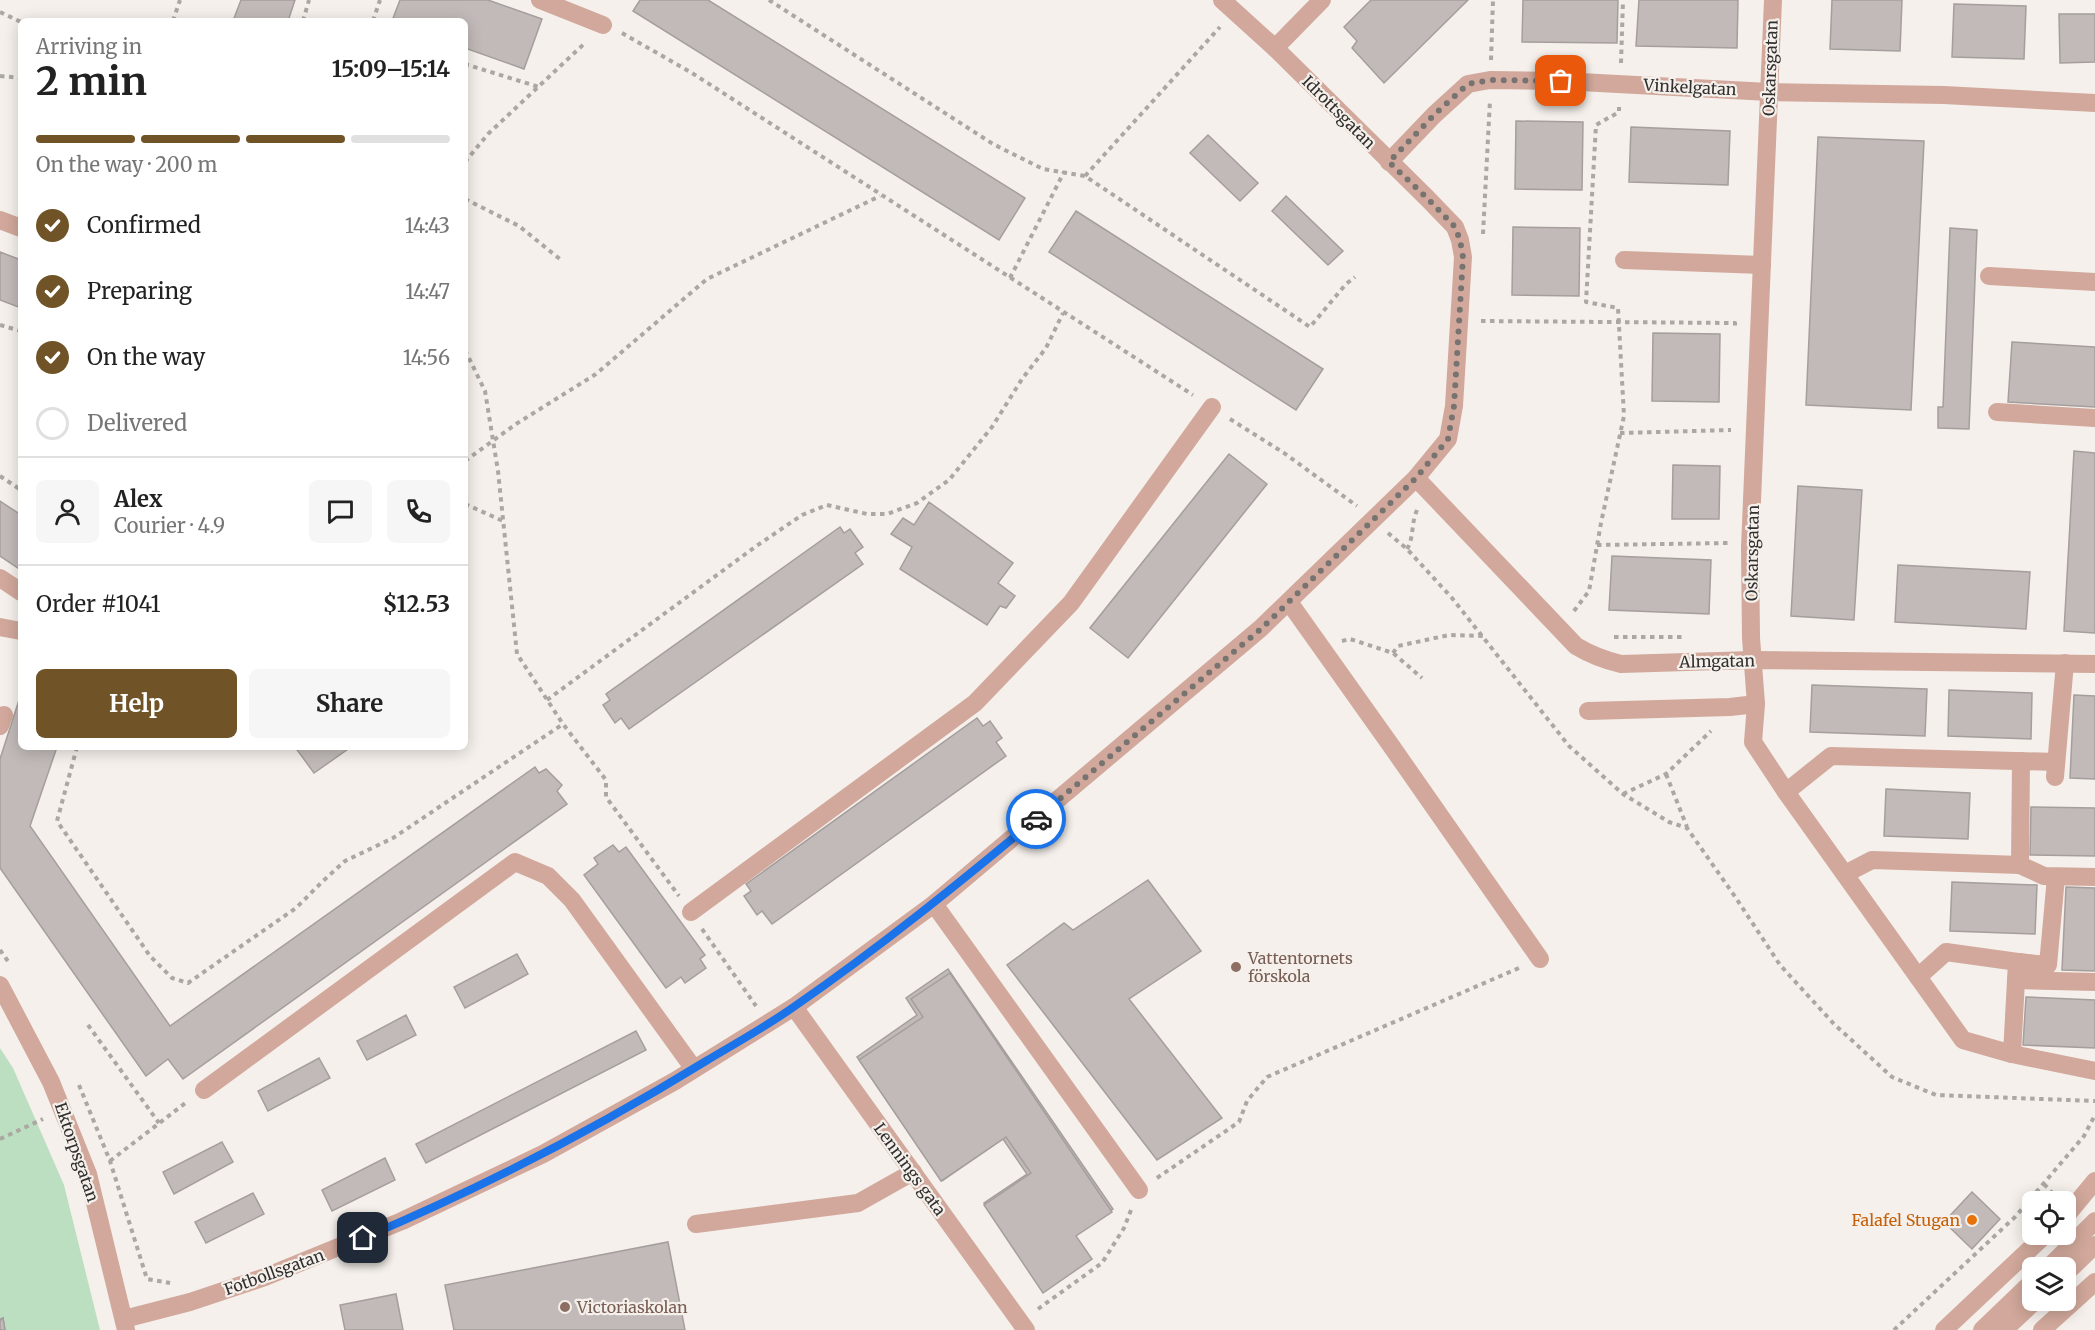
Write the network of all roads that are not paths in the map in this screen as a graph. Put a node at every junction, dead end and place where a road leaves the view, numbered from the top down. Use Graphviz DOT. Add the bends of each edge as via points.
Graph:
graph roads {
  1 [pos="540,0"];
  2 [pos="1322,0"];
  3 [pos="1773,0"];
  4 [pos="1229,6"];
  5 [pos="603,25"];
  6 [pos="1275,48"];
  7 [pos="1769,92"];
  8 [pos="2095,103"];
  9 [pos="1389,162"];
  10 [pos="0,220"];
  11 [pos="18,227"];
  12 [pos="1624,260"];
  13 [pos="1762,265"];
  14 [pos="1989,276"];
  15 [pos="2095,282"];
  16 [pos="1212,407"];
  17 [pos="1997,412"];
  18 [pos="2095,418"];
  19 [pos="1448,439"];
  20 [pos="1416,478"];
  21 [pos="0,578"];
  22 [pos="18,590"];
  23 [pos="1288,602"];
  24 [pos="0,627"];
  25 [pos="18,630"];
  26 [pos="1753,660"];
  27 [pos="2065,663"];
  28 [pos="2095,664"];
  29 [pos="1756,704"];
  30 [pos="1588,711"];
  31 [pos="2021,761"];
  32 [pos="1786,792"];
  33 [pos="2020,865"];
  34 [pos="1845,874"];
  35 [pos="2056,877"];
  36 [pos="2095,877"];
  37 [pos="934,904"];
  38 [pos="691,912"];
  39 [pos="1540,959"];
  40 [pos="2025,963"];
  41 [pos="1918,976"];
  42 [pos="2016,980"];
  43 [pos="2095,982"];
  44 [pos="0,985"];
  45 [pos="794,1007"];
  46 [pos="2012,1054"];
  47 [pos="694,1069"];
  48 [pos="2095,1071"];
  49 [pos="204,1090"];
  50 [pos="913,1172"];
  51 [pos="2095,1181"];
  52 [pos="1139,1190"];
  53 [pos="2076,1204"];
  54 [pos="2095,1221"];
  55 [pos="696,1224"];
  56 [pos="2034,1245"];
  57 [pos="2095,1245"];
  58 [pos="2059,1257"];
  59 [pos="2076,1263"];
  60 [pos="2095,1282"];
  61 [pos="2022,1292"];
  62 [pos="2024,1311"];
  63 [pos="125,1324"];
  64 [pos="1023,1326"];
  65 [pos="1944,1330"];
  66 [pos="1982,1330"];
  67 [pos="2004,1330"];
  68 [pos="2042,1330"];
  1 -- 5 [label="street"];
  2 -- 6 [label="street"];
  3 -- 7 [label="street, Oskarsgatan"];
  4 -- 6 [label="street, Idrottsgatan"];
  6 -- 9 [label="street, Idrottsgatan"];
  7 -- 8 [label="street, Vinkelgatan"];
  7 -- 9 [label="street, Vinkelgatan" via="1490,80 1468,84"];
  7 -- 13 [label="street, Oskarsgatan"];
  9 -- 19 [label="street, Idrottsgatan" via="1455,227 1460,240 1463,257 1454,406"];
  10 -- 11 [label="street"];
  12 -- 13 [label="street"];
  13 -- 26 [label="street, Oskarsgatan" via="1750,548"];
  14 -- 15 [label="street"];
  16 -- 38 [label="street" via="1071,603 975,703"];
  17 -- 18 [label="street"];
  19 -- 20 [label="street, Fotbollsgatan"];
  20 -- 23 [label="street, Fotbollsgatan"];
  20 -- 26 [label="street, Almgatan" via="1560,630 1592,656 1621,664"];
  21 -- 22 [label="street"];
  23 -- 37 [label="street, Fotbollsgatan"];
  23 -- 39 [label="street"];
  24 -- 25 [label="street"];
  26 -- 27 [label="street, Almgatan"];
  26 -- 29 [label="street, Oskarsgatan"];
  27 -- 28 [label="street, Almgatan"];
  27 -- 31 [label="street" via="2056,769"];
  29 -- 30 [label="street"];
  29 -- 32 [label="street, Oskarsgatan" via="1753,742"];
  31 -- 32 [label="street" via="1831,756"];
  31 -- 33 [label="street"];
  32 -- 34 [label="street, Oskarsgatan"];
  33 -- 34 [label="street" via="1872,860"];
  33 -- 35 [label="street"];
  34 -- 41 [label="street, Oskarsgatan"];
  35 -- 36 [label="street"];
  35 -- 40 [label="street" via="2048,964"];
  37 -- 45 [label="street, Fotbollsgatan"];
  37 -- 52 [label="street"];
  40 -- 41 [label="street" via="1946,952"];
  40 -- 42 [label="street" via="2017,962"];
  41 -- 46 [label="street, Oskarsgatan" via="1963,1040"];
  42 -- 43 [label="street"];
  42 -- 46 [label="street"];
  44 -- 63 [label="street, Ektorpsgatan" via="51,1082 88,1174"];
  45 -- 47 [label="street, Fotbollsgatan"];
  45 -- 50 [label="street, Lennings gata"];
  46 -- 48 [label="street"];
  47 -- 49 [label="street" via="572,900 548,876 515,861"];
  47 -- 63 [label="street, Fotbollsgatan" via="543,1154 402,1221 266,1277"];
  50 -- 55 [label="street" via="858,1203"];
  50 -- 64 [label="street, Lennings gata"];
  51 -- 53 [label="street"];
  54 -- 58 [label="street"];
  56 -- 65 [label="street"];
  57 -- 59 [label="street"];
  60 -- 68 [label="street"];
  61 -- 66 [label="street"];
  62 -- 67 [label="street"];
}
